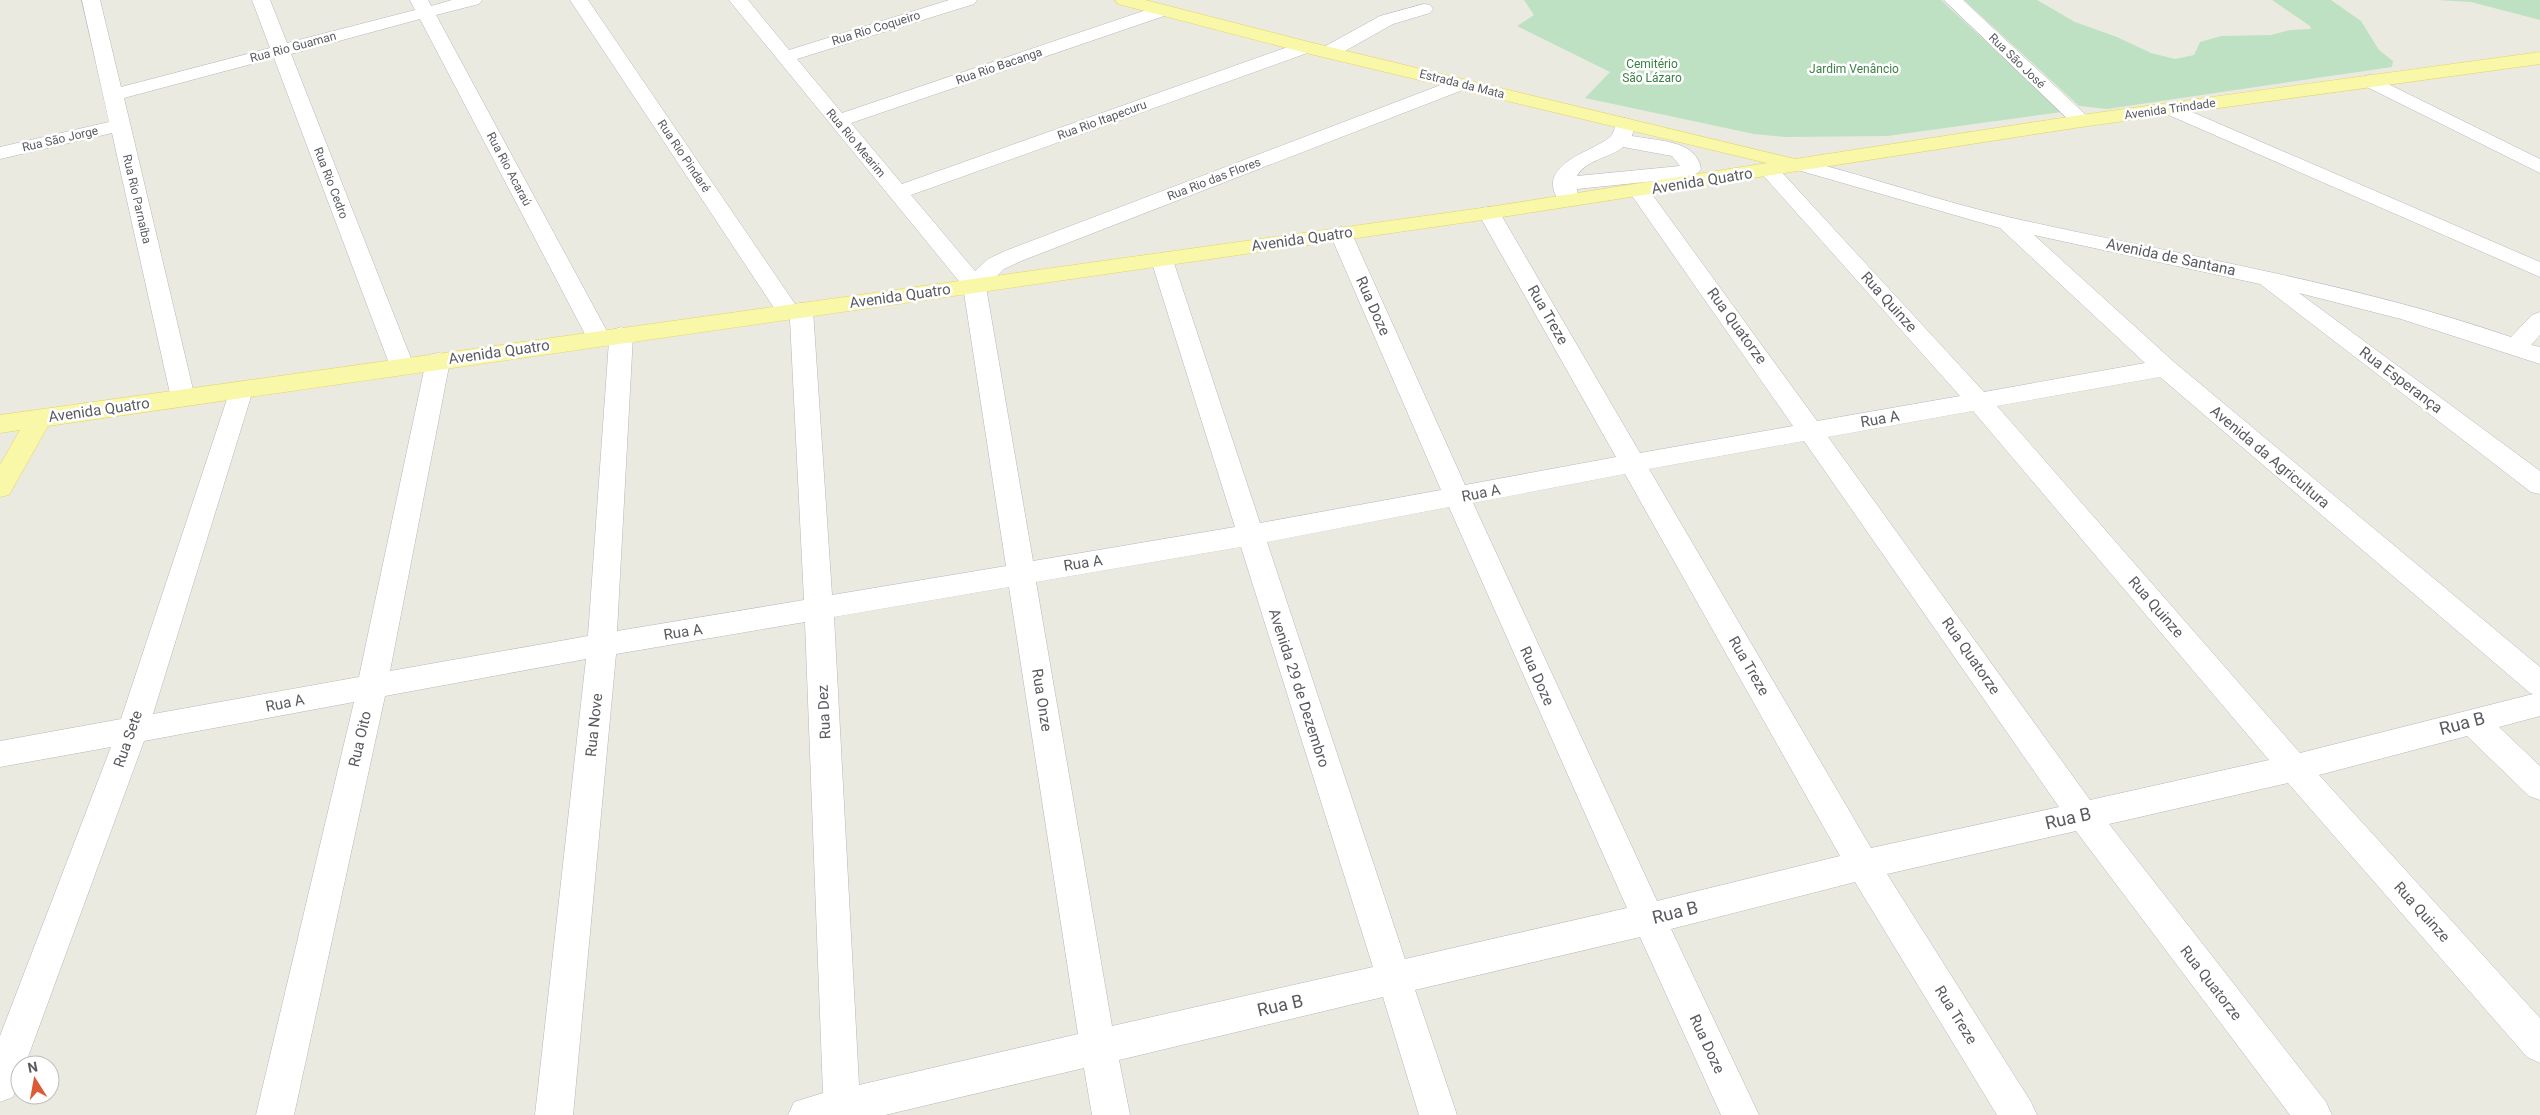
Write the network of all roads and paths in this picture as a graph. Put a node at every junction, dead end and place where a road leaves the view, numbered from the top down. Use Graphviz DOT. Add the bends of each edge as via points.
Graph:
graph roads {
  1 [pos="91,0"];
  2 [pos="261,0"];
  3 [pos="473,0"];
  4 [pos="579,0"];
  5 [pos="738,0"];
  6 [pos="968,0"];
  7 [pos="1124,0"];
  8 [pos="1953,0"];
  9 [pos="422,6"];
  10 [pos="1424,9"];
  11 [pos="1161,11"];
  12 [pos="1306,47"];
  13 [pos="280,51"];
  14 [pos="1329,52"];
  15 [pos="785,57"];
  16 [pos="2540,58"];
  17 [pos="2370,81"];
  18 [pos="1461,84"];
  19 [pos="113,95"];
  20 [pos="2171,110"];
  21 [pos="838,121"];
  22 [pos="2081,121"];
  23 [pos="120,126"];
  24 [pos="1622,132"];
  25 [pos="0,154"];
  26 [pos="1801,165"];
  27 [pos="2540,167"];
  28 [pos="1769,170"];
  29 [pos="1640,190"];
  30 [pos="897,193"];
  31 [pos="1568,193"];
  32 [pos="1489,213"];
  33 [pos="2006,222"];
  34 [pos="1342,234"];
  35 [pos="1162,260"];
  36 [pos="2540,270"];
  37 [pos="2262,276"];
  38 [pos="974,285"];
  39 [pos="795,311"];
  40 [pos="2540,320"];
  41 [pos="610,336"];
  42 [pos="2516,347"];
  43 [pos="2540,356"];
  44 [pos="438,361"];
  45 [pos="402,366"];
  46 [pos="2164,368"];
  47 [pos="241,390"];
  48 [pos="183,398"];
  49 [pos="1979,402"];
  50 [pos="39,419"];
  51 [pos="0,424"];
  52 [pos="1811,430"];
  53 [pos="1632,463"];
  54 [pos="2540,485"];
  55 [pos="0,488"];
  56 [pos="1457,498"];
  57 [pos="1250,535"];
  58 [pos="1022,573"];
  59 [pos="819,609"];
  60 [pos="602,645"];
  61 [pos="2540,684"];
  62 [pos="372,686"];
  63 [pos="2540,704"];
  64 [pos="2472,721"];
  65 [pos="132,731"];
  66 [pos="0,754"];
  67 [pos="2294,768"];
  68 [pos="2540,786"];
  69 [pos="2082,815"];
  70 [pos="1864,865"];
  71 [pos="1648,919"];
  72 [pos="1393,979"];
  73 [pos="2540,1046"];
  74 [pos="1098,1047"];
  75 [pos="0,1084"];
  76 [pos="841,1111"];
  77 [pos="275,1115"];
  78 [pos="554,1115"];
  79 [pos="808,1115"];
  80 [pos="1111,1115"];
  81 [pos="1438,1115"];
  82 [pos="1740,1115"];
  83 [pos="2018,1115"];
  84 [pos="2313,1115"];
  1 -- 19 [label="street, Rua Rio Parnaíba"];
  2 -- 13 [label="street, Rua Rio Cedro"];
  3 -- 9 [label="street, Rua Rio Guaman"];
  4 -- 39 [label="street, Rua Rio Pindaré"];
  5 -- 15 [label="street, Rua Rio Mearim"];
  6 -- 15 [label="street, Rua Rio Coqueiro"];
  7 -- 11 [label="main road, Estrada da Mata"];
  8 -- 22 [label="street, Rua São José"];
  9 -- 13 [label="street, Rua Rio Guaman"];
  9 -- 41 [label="street, Rua Rio Acaraú"];
  10 -- 14 [label="street" via="1390,18"];
  11 -- 12 [label="main road, Estrada da Mata"];
  11 -- 21 [label="street, Rua Rio Bacanga"];
  12 -- 14 [label="main road, Estrada da Mata"];
  12 -- 30 [label="street, Rua Rio Itapecuru"];
  13 -- 19 [label="street, Rua Rio Guaman"];
  13 -- 45 [label="street, Rua Rio Cedro"];
  14 -- 18 [label="main road, Estrada da Mata"];
  15 -- 21 [label="street, Rua Rio Mearim"];
  16 -- 17 [label="main road, Avenida Trindade"];
  17 -- 20 [label="main road, Avenida Trindade"];
  17 -- 27 [label="street"];
  18 -- 24 [label="main road, Estrada da Mata"];
  18 -- 38 [label="street, Rua Rio das Flores" via="1013,256 996,264"];
  19 -- 23 [label="street, Rua Rio Parnaíba"];
  20 -- 22 [label="main road, Avenida Trindade"];
  20 -- 36 [label="street"];
  21 -- 30 [label="street, Rua Rio Mearim"];
  22 -- 26 [label="main road, Avenida Trindade"];
  23 -- 25 [label="street, Rua São Jorge"];
  23 -- 48 [label="street, Rua Rio Parnaíba"];
  24 -- 26 [label="main road, Estrada da Mata"];
  24 -- 31 [label="street" via="1573,166 1567,173"];
  24 -- 31 [label="street" via="1678,150 1684,154 1691,169"];
  26 -- 28 [label="main road, Avenida Quatro"];
  26 -- 33 [label="street, Avenida de Santana"];
  28 -- 29 [label="main road, Avenida Quatro"];
  28 -- 49 [label="street, Rua Quinze"];
  29 -- 31 [label="main road, Avenida Quatro"];
  29 -- 52 [label="street, Rua Quatorze"];
  30 -- 38 [label="street, Rua Rio Mearim"];
  31 -- 32 [label="main road, Avenida Quatro"];
  32 -- 34 [label="main road, Avenida Quatro"];
  32 -- 53 [label="street, Rua Treze"];
  33 -- 37 [label="street, Avenida de Santana"];
  33 -- 46 [label="street, Avenida da Agricultura"];
  34 -- 35 [label="main road, Avenida Quatro"];
  34 -- 56 [label="street, Rua Doze"];
  35 -- 38 [label="main road, Avenida Quatro"];
  35 -- 57 [label="street, Avenida 29 de Dezembro"];
  37 -- 42 [label="street, Avenida de Santana" via="2376,305"];
  37 -- 54 [label="street, Rua Esperança"];
  38 -- 39 [label="main road, Avenida Quatro"];
  38 -- 58 [label="street, Rua Onze"];
  39 -- 41 [label="main road, Avenida Quatro"];
  39 -- 59 [label="street, Rua Dez"];
  40 -- 42 [label="street"];
  41 -- 44 [label="main road, Avenida Quatro"];
  41 -- 60 [label="street, Rua Nove"];
  42 -- 43 [label="street, Avenida de Santana"];
  44 -- 45 [label="main road, Avenida Quatro"];
  44 -- 62 [label="street, Rua Oito"];
  45 -- 47 [label="main road, Avenida Quatro"];
  46 -- 49 [label="street, Rua A"];
  46 -- 61 [label="street, Avenida da Agricultura"];
  47 -- 48 [label="main road, Avenida Quatro"];
  47 -- 65 [label="street, Rua Sete"];
  48 -- 50 [label="main road, Avenida Quatro"];
  49 -- 52 [label="street, Rua A"];
  49 -- 67 [label="street, Rua Quinze"];
  50 -- 51 [label="main road, Avenida Quatro"];
  50 -- 55 [label="main road"];
  52 -- 53 [label="street, Rua A"];
  52 -- 69 [label="street, Rua Quatorze"];
  53 -- 56 [label="street, Rua A"];
  53 -- 70 [label="street, Rua Treze"];
  56 -- 57 [label="street, Rua A"];
  56 -- 71 [label="street, Rua Doze"];
  57 -- 58 [label="street, Rua A"];
  57 -- 72 [label="street, Avenida 29 de Dezembro"];
  58 -- 59 [label="street, Rua A"];
  58 -- 74 [label="street, Rua Onze"];
  59 -- 60 [label="street, Rua A"];
  59 -- 76 [label="street, Rua Dez"];
  60 -- 62 [label="street, Rua A"];
  60 -- 78 [label="street, Rua Nove"];
  62 -- 65 [label="street, Rua A"];
  62 -- 77 [label="street, Rua Oito"];
  63 -- 64 [label="street, Rua B"];
  64 -- 67 [label="street, Rua B"];
  64 -- 68 [label="street"];
  65 -- 66 [label="street, Rua A"];
  65 -- 75 [label="street, Rua Sete"];
  67 -- 69 [label="street, Rua B"];
  67 -- 73 [label="street, Rua Quinze"];
  69 -- 70 [label="street, Rua B"];
  69 -- 84 [label="street, Rua Quatorze"];
  70 -- 71 [label="street, Rua B"];
  70 -- 83 [label="street, Rua Treze"];
  71 -- 72 [label="street, Rua B"];
  71 -- 82 [label="street, Rua Doze"];
  72 -- 74 [label="street, Rua B"];
  72 -- 81 [label="street, Avenida 29 de Dezembro"];
  74 -- 76 [label="street, Rua B"];
  74 -- 80 [label="street, Rua Onze"];
  76 -- 79 [label="street, Rua B"];
}
